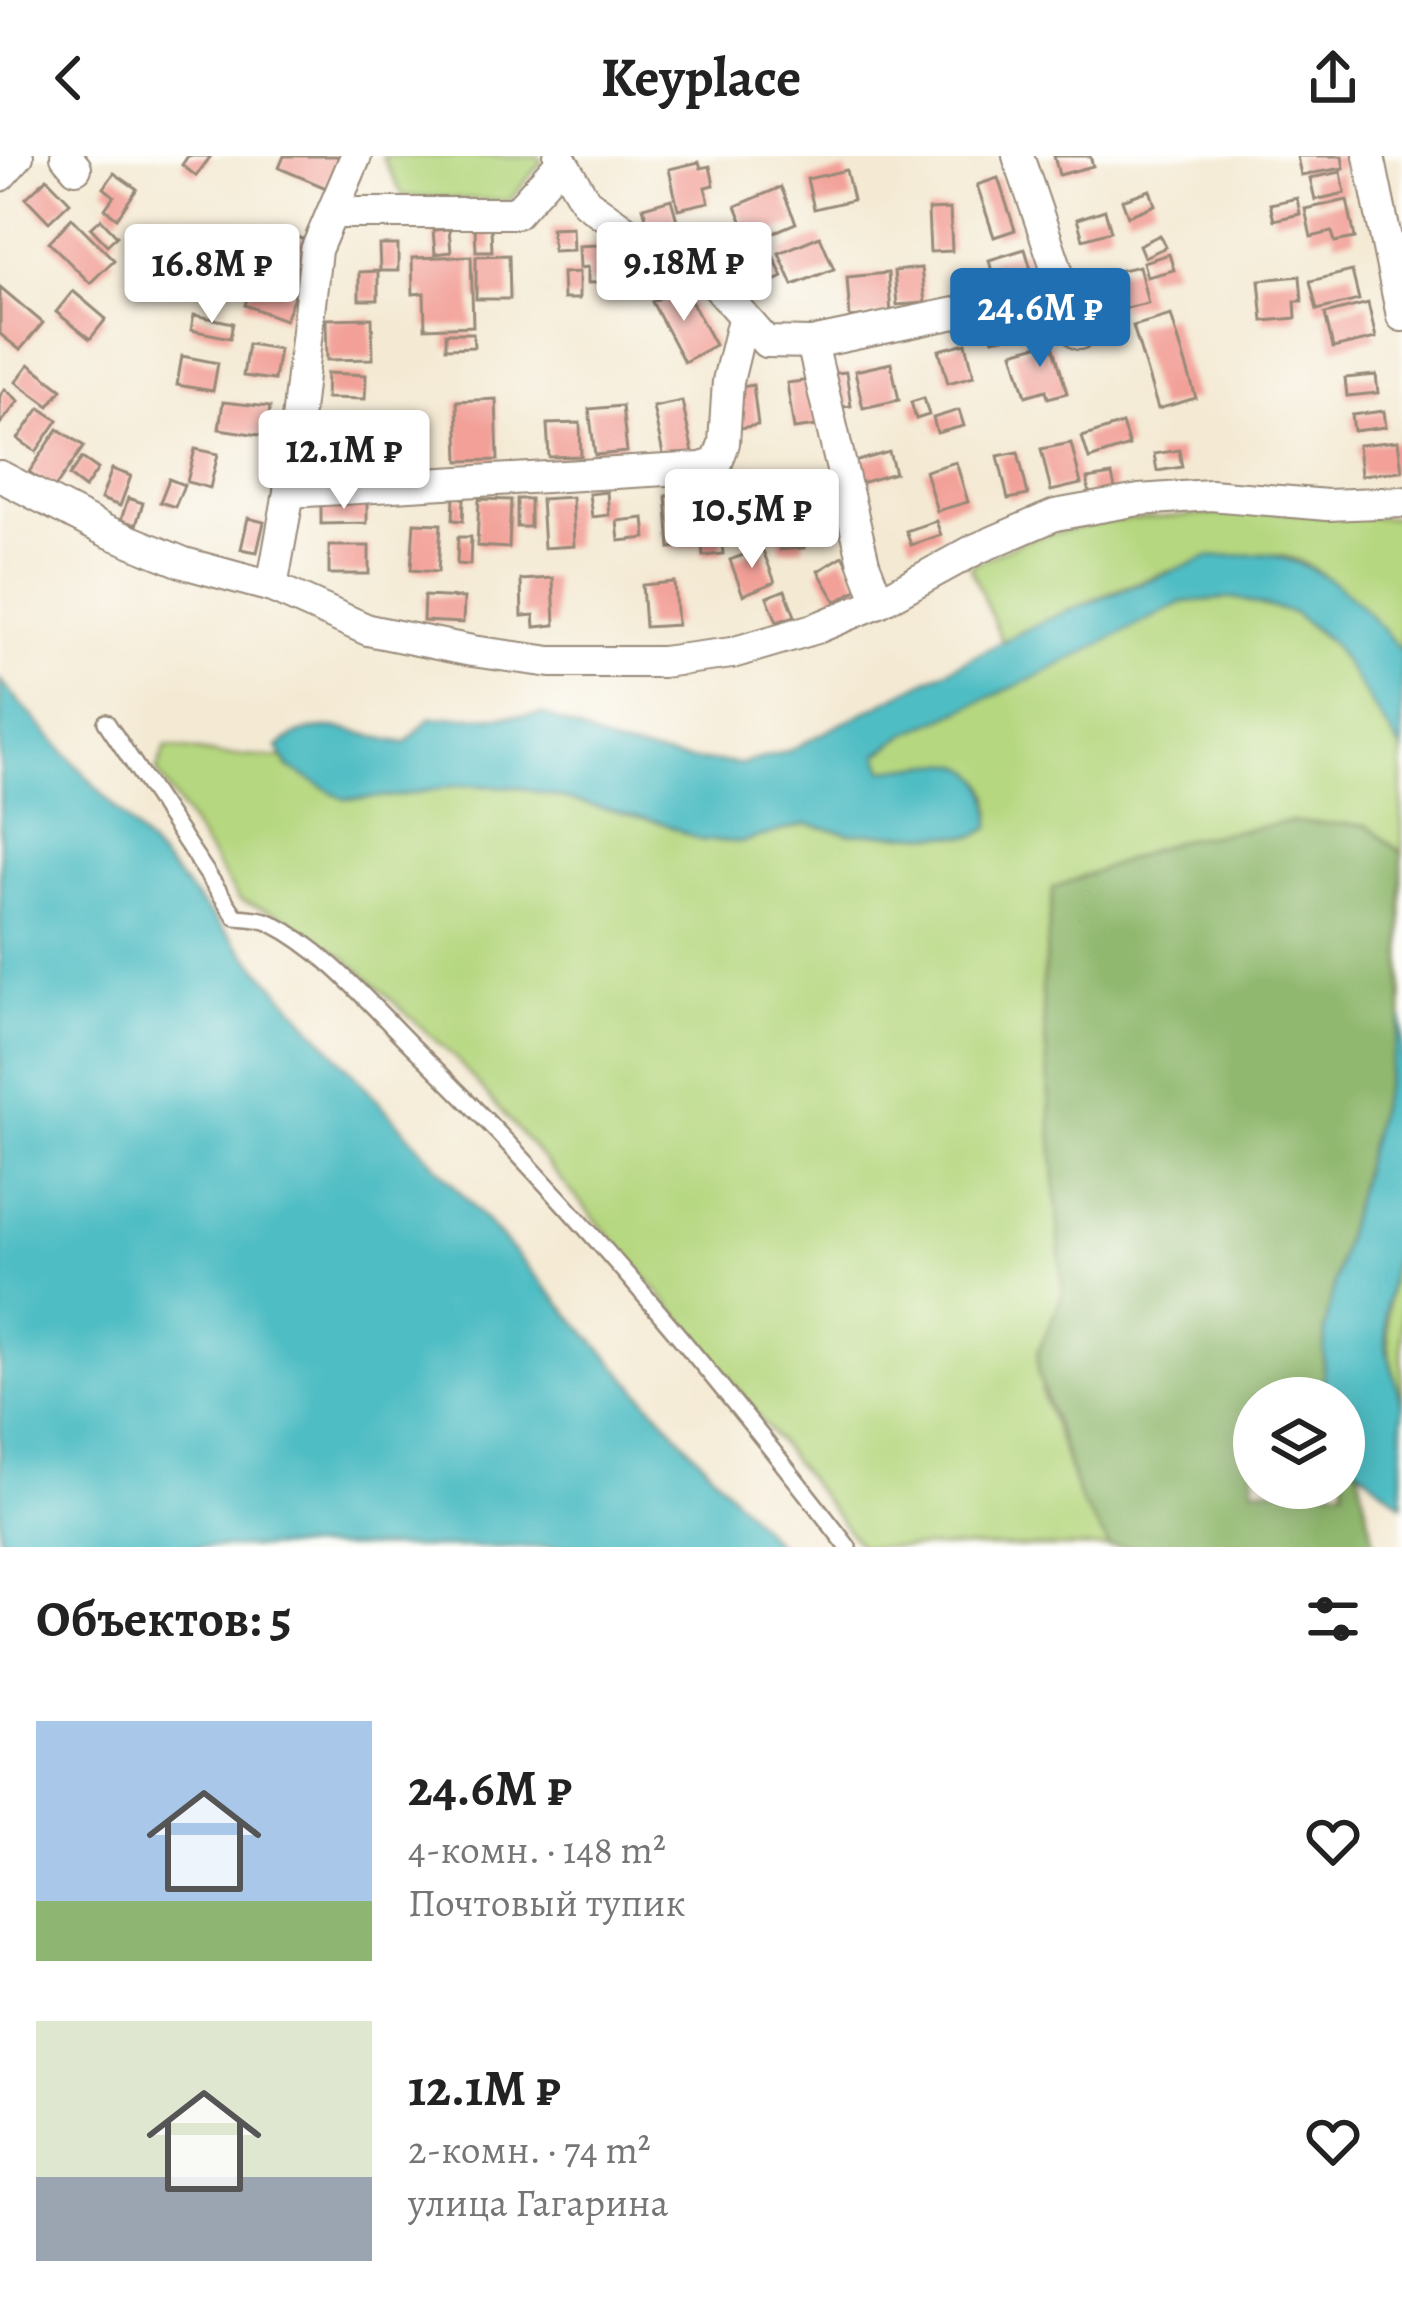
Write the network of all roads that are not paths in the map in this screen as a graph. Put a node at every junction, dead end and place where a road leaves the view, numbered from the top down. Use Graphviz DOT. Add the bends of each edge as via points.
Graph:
graph roads {
  1 [pos="18,156"];
  2 [pos="356,156"];
  3 [pos="1018,156"];
  4 [pos="1369,156"];
  5 [pos="561,159"];
  6 [pos="0,176"];
  7 [pos="332,213"];
  8 [pos="960,312"];
  9 [pos="1402,316"];
  10 [pos="743,319"];
  11 [pos="1079,334"];
  12 [pos="812,343"];
  13 [pos="0,476"];
  14 [pos="289,493"];
  15 [pos="1402,502"];
  16 [pos="272,587"];
  17 [pos="879,602"];
  18 [pos="106,722"];
  19 [pos="848,1547"];
  1 -- 6 [label="street"];
  2 -- 7 [label="street"];
  3 -- 11 [label="street"];
  4 -- 9 [label="street"];
  5 -- 7 [label="street" via="516,212"];
  5 -- 10 [label="street" via="586,202 642,242 697,263"];
  7 -- 14 [label="street" via="316,250"];
  8 -- 12 [label="street"];
  10 -- 12 [label="street" via="766,341"];
  10 -- 14 [label="street" via="717,463"];
  12 -- 17 [label="street"];
  13 -- 16 [label="street" via="184,563"];
  14 -- 16 [label="street"];
  15 -- 17 [label="street" via="1210,495 1055,515"];
  16 -- 17 [label="street" via="368,630 551,662 732,653"];
  18 -- 19 [label="lane" via="236,917 267,921 315,951 448,1082 636,1287"];
}
